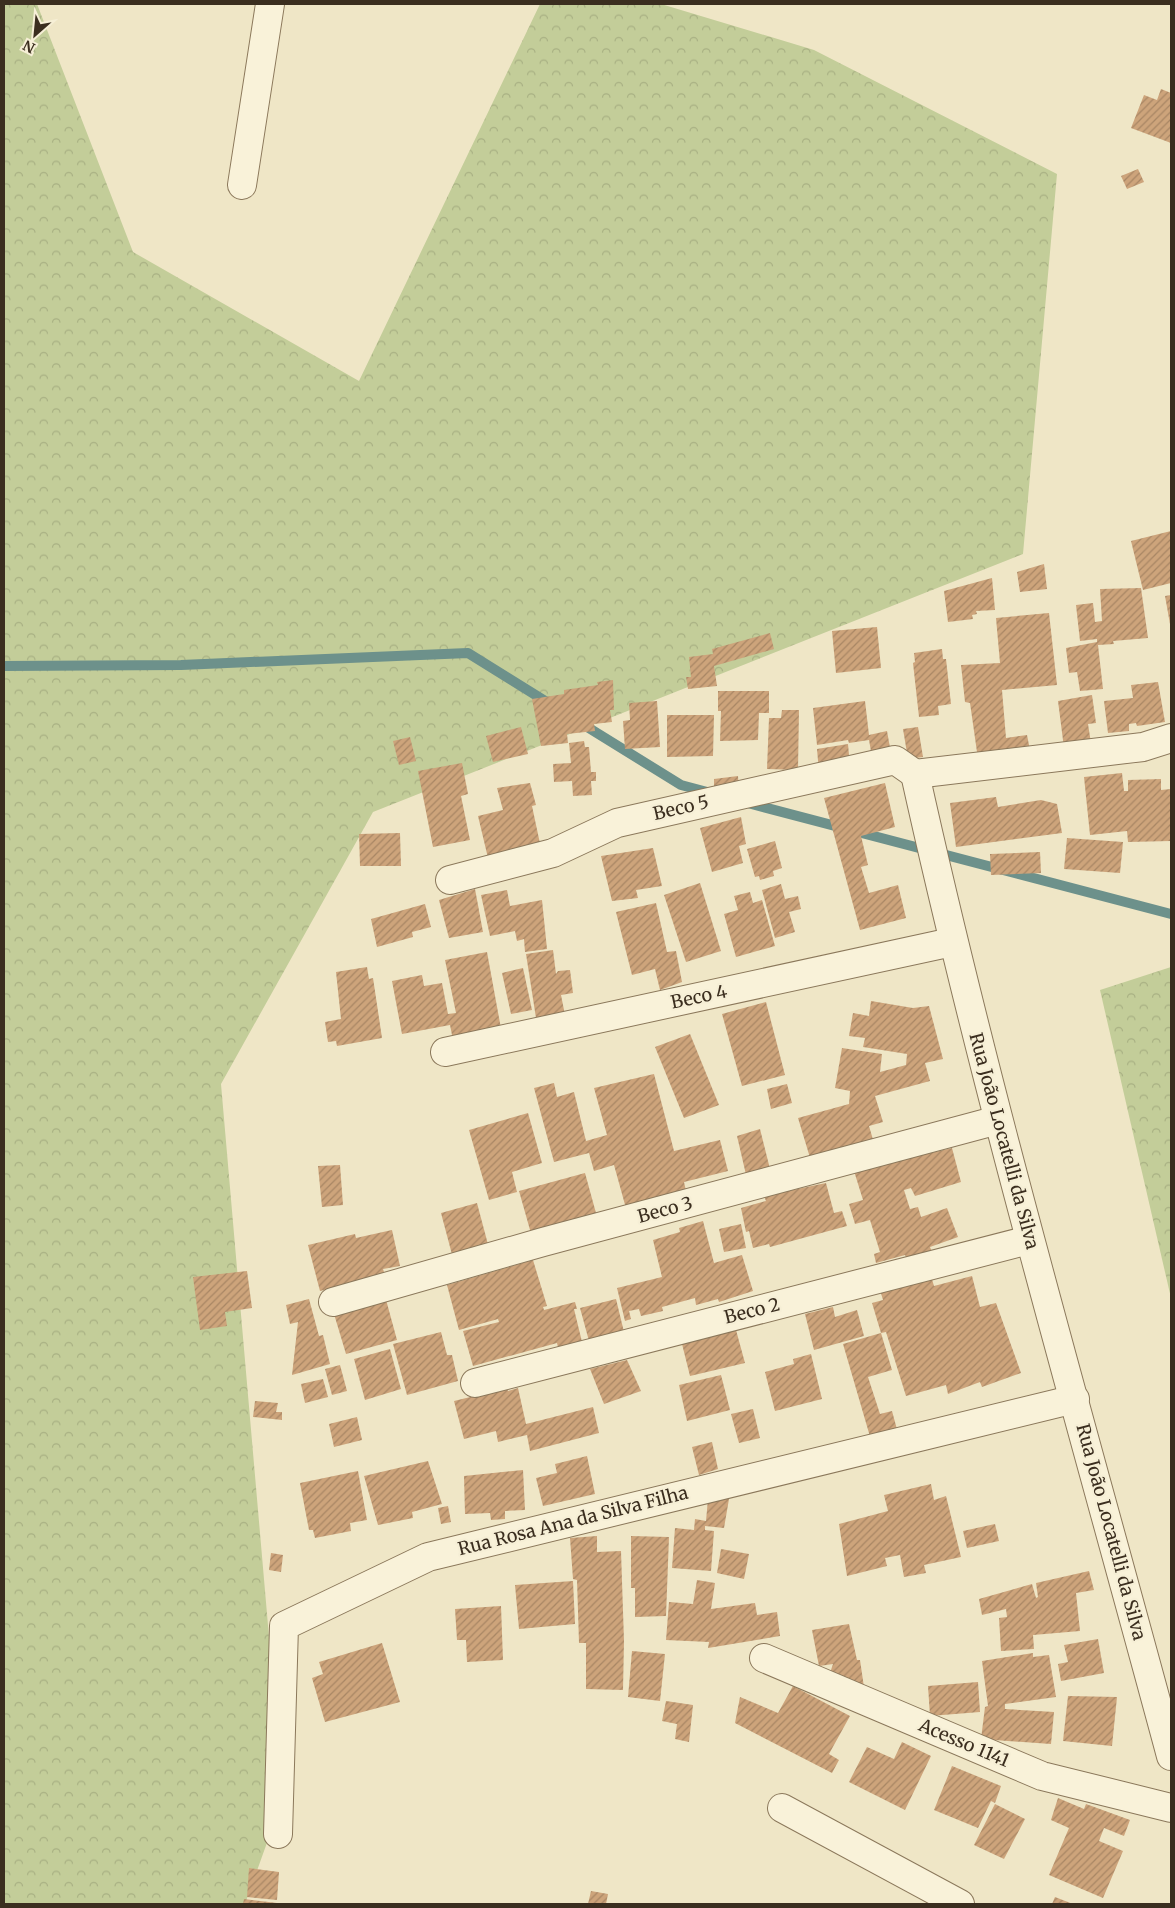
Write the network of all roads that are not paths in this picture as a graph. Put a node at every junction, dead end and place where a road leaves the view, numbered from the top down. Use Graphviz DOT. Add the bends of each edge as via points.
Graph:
graph roads {
  1 [pos="270,4"];
  2 [pos="242,185"];
  3 [pos="1171,738"];
  4 [pos="915,774"];
  5 [pos="450,880"];
  6 [pos="952,942"];
  7 [pos="446,1052"];
  8 [pos="998,1120"];
  9 [pos="1029,1240"];
  10 [pos="333,1302"];
  11 [pos="475,1383"];
  12 [pos="1075,1399"];
  13 [pos="764,1658"];
  14 [pos="1171,1756"];
  15 [pos="782,1808"];
  16 [pos="1171,1808"];
  17 [pos="278,1834"];
  18 [pos="960,1904"];
  1 -- 2 [label="street"];
  3 -- 4 [label="street" via="1143,746"];
  4 -- 5 [label="street, Beco 5" via="895,760 617,822 553,853"];
  4 -- 6 [label="street, Rua João Locatelli da Silva"];
  6 -- 7 [label="street, Beco 4"];
  6 -- 8 [label="street, Rua João Locatelli da Silva"];
  8 -- 9 [label="street, Rua João Locatelli da Silva"];
  8 -- 10 [label="street, Beco 3"];
  9 -- 11 [label="street, Beco 2"];
  9 -- 12 [label="street, Rua João Locatelli da Silva"];
  12 -- 14 [label="street, Rua João Locatelli da Silva"];
  12 -- 17 [label="street, Rua Rosa Ana da Silva Filha" via="428,1556 284,1626"];
  13 -- 16 [label="street, Acesso 1141" via="1042,1776"];
  15 -- 18 [label="street"];
}
